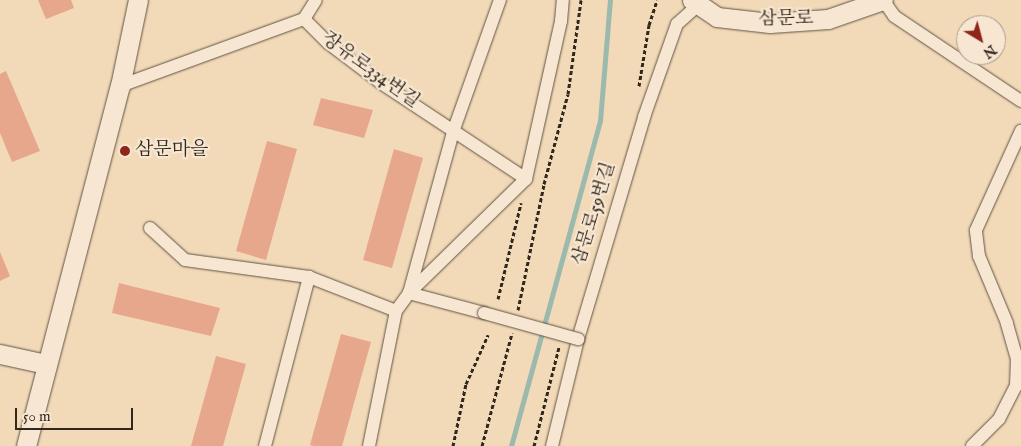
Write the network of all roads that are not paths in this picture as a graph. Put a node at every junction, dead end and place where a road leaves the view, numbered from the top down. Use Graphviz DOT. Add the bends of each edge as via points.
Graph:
graph roads {
  1 [pos="138,0"];
  2 [pos="316,0"];
  3 [pos="500,0"];
  4 [pos="563,0"];
  5 [pos="883,0"];
  6 [pos="696,1"];
  7 [pos="304,18"];
  8 [pos="120,86"];
  9 [pos="1021,101"];
  10 [pos="454,129"];
  11 [pos="1021,131"];
  12 [pos="526,179"];
  13 [pos="150,228"];
  14 [pos="310,278"];
  15 [pos="409,293"];
  16 [pos="396,311"];
  17 [pos="578,339"];
  18 [pos="0,354"];
  19 [pos="46,364"];
  20 [pos="26,446"];
  21 [pos="266,446"];
  22 [pos="369,446"];
  23 [pos="552,446"];
  24 [pos="972,446"];
  1 -- 8 [label="street"];
  2 -- 7 [label="street"];
  3 -- 10 [label="street"];
  4 -- 12 [label="street"];
  5 -- 6 [label="street, 삼문로" via="828,20 770,23 717,17"];
  5 -- 9 [label="street" via="894,16"];
  6 -- 17 [label="street, 삼문로59번길" via="677,24 644,117"];
  7 -- 8 [label="street, 장유로334번길"];
  7 -- 10 [label="street, 장유로334번길" via="328,43 382,83"];
  8 -- 19 [label="street"];
  10 -- 12 [label="street, 장유로334번길"];
  10 -- 15 [label="street"];
  11 -- 24 [label="street" via="976,230 979,256 1007,323 1017,359 1016,386 999,419"];
  12 -- 15 [label="street"];
  13 -- 14 [label="street" via="186,260"];
  14 -- 16 [label="street"];
  14 -- 21 [label="street"];
  15 -- 16 [label="street"];
  15 -- 17 [label="street, bridge"];
  16 -- 22 [label="street"];
  17 -- 23 [label="street, 삼문로59번길"];
  18 -- 19 [label="street"];
  19 -- 20 [label="street"];
}
